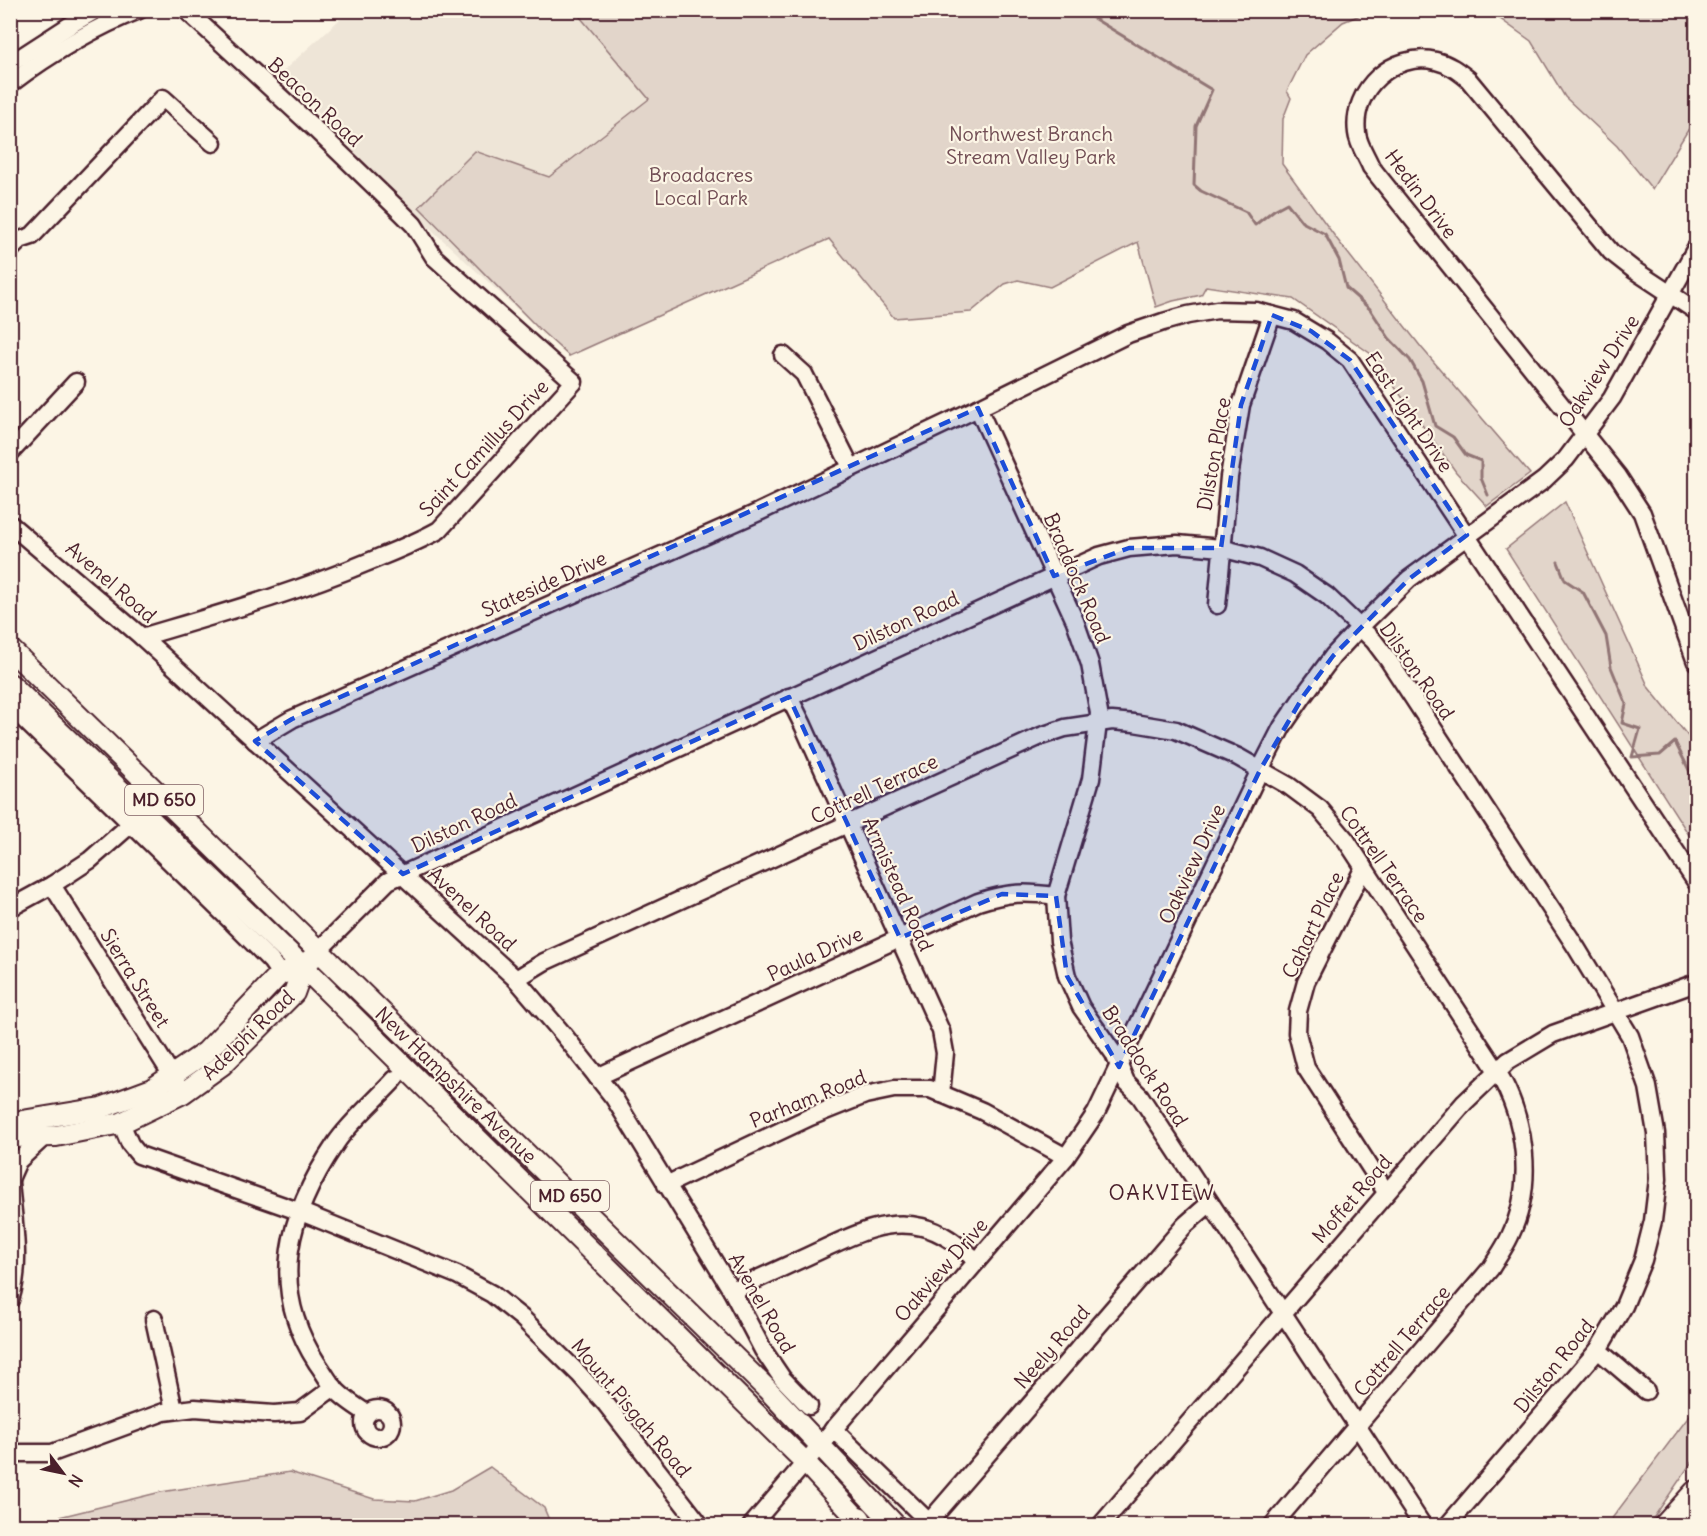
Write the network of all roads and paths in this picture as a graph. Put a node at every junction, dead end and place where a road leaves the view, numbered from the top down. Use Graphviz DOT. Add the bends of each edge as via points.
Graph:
graph roads {
  1 [pos="139,10"];
  2 [pos="186,10"];
  3 [pos="92,17"];
  4 [pos="10,64"];
  5 [pos="10,84"];
  6 [pos="213,143"];
  7 [pos="414,225"];
  8 [pos="1696,248"];
  9 [pos="10,250"];
  10 [pos="1671,294"];
  11 [pos="1696,311"];
  12 [pos="1272,315"];
  13 [pos="783,355"];
  14 [pos="76,382"];
  15 [pos="978,408"];
  16 [pos="1585,434"];
  17 [pos="10,453"];
  18 [pos="851,467"];
  19 [pos="10,524"];
  20 [pos="1467,535"];
  21 [pos="1221,548"];
  22 [pos="1054,576"];
  23 [pos="1217,605"];
  24 [pos="1360,627"];
  25 [pos="142,637"];
  26 [pos="10,649"];
  27 [pos="1696,662"];
  28 [pos="10,684"];
  29 [pos="789,697"];
  30 [pos="10,706"];
  31 [pos="1098,723"];
  32 [pos="255,741"];
  33 [pos="1260,770"];
  34 [pos="131,824"];
  35 [pos="848,824"];
  36 [pos="1364,867"];
  37 [pos="403,874"];
  38 [pos="1696,882"];
  39 [pos="52,885"];
  40 [pos="1056,896"];
  41 [pos="10,908"];
  42 [pos="900,938"];
  43 [pos="318,951"];
  44 [pos="303,968"];
  45 [pos="280,974"];
  46 [pos="516,979"];
  47 [pos="1696,983"];
  48 [pos="1616,1011"];
  49 [pos="1119,1067"];
  50 [pos="1497,1071"];
  51 [pos="172,1076"];
  52 [pos="597,1077"];
  53 [pos="395,1079"];
  54 [pos="183,1093"];
  55 [pos="941,1094"];
  56 [pos="10,1123"];
  57 [pos="122,1123"];
  58 [pos="10,1137"];
  59 [pos="44,1137"];
  60 [pos="1066,1157"];
  61 [pos="10,1180"];
  62 [pos="666,1185"];
  63 [pos="1386,1192"];
  64 [pos="1210,1203"];
  65 [pos="301,1212"];
  66 [pos="977,1261"];
  67 [pos="732,1291"];
  68 [pos="10,1300"];
  69 [pos="1282,1312"];
  70 [pos="154,1319"];
  71 [pos="1598,1350"];
  72 [pos="334,1387"];
  73 [pos="1646,1391"];
  74 [pos="809,1406"];
  75 [pos="174,1410"];
  76 [pos="368,1414"];
  77 [pos="1357,1426"];
  78 [pos="827,1437"];
  79 [pos="10,1452"];
  80 [pos="805,1462"];
  81 [pos="1696,1495"];
  82 [pos="861,1523"];
  83 [pos="931,1524"];
  84 [pos="701,1526"];
  85 [pos="751,1526"];
  86 [pos="896,1526"];
  87 [pos="1100,1526"];
  88 [pos="1272,1526"];
  89 [pos="1423,1526"];
  90 [pos="1447,1526"];
  91 [pos="1666,1526"];
  92 [pos="1674,1526"];
  1 -- 3 [label="street"];
  2 -- 7 [label="street, Beacon Road"];
  3 -- 4 [label="street"];
  3 -- 5 [label="street"];
  6 -- 9 [label="street" via="163,98 32,236 20,240"];
  7 -- 25 [label="street, Saint Camillus Drive" via="434,257 574,382 439,530 270,600"];
  8 -- 10 [label="street, Oakview Drive"];
  10 -- 11 [label="street, Hedin Drive"];
  10 -- 16 [label="street, Oakview Drive" via="1612,398"];
  10 -- 16 [label="street, Hedin Drive" via="1611,252 1468,79 1453,67 1412,60 1398,63 1372,81 1359,105 1357,133 1371,167"];
  12 -- 15 [label="street, East Light Drive" via="1217,310 1162,322 1128,334"];
  12 -- 20 [label="street, East Light Drive" via="1294,321 1350,360"];
  12 -- 21 [label="street, Dilston Place" via="1242,405"];
  13 -- 18 [label="street" via="804,374"];
  14 -- 17 [label="street"];
  15 -- 18 [label="street, East Light Drive"];
  15 -- 22 [label="street, Braddock Road"];
  16 -- 20 [label="street, Oakview Drive" via="1544,480"];
  16 -- 27 [label="street, Hedin Drive" via="1642,513"];
  18 -- 32 [label="street, Stateside Drive" via="292,719"];
  19 -- 25 [label="street, Avenel Road"];
  20 -- 24 [label="street, Oakview Drive" via="1409,579"];
  20 -- 38 [label="street, East Light Drive"];
  21 -- 22 [label="street, Dilston Road" via="1178,544 1129,548"];
  21 -- 23 [label="street, Dilston Place"];
  21 -- 24 [label="street, Dilston Road" via="1296,573"];
  22 -- 29 [label="street, Dilston Road"];
  22 -- 31 [label="street, Braddock Road" via="1090,664"];
  24 -- 33 [label="street, Oakview Drive" via="1304,695"];
  24 -- 48 [label="street, Dilston Road" via="1389,661"];
  25 -- 32 [label="street, Avenel Road"];
  26 -- 43 [label="main road, New Hampshire Avenue / MD 650"];
  28 -- 44 [label="main road, New Hampshire Avenue / MD 650"];
  29 -- 35 [label="street, Armistead Road"];
  29 -- 37 [label="street, Dilston Road"];
  30 -- 34 [label="street"];
  31 -- 33 [label="street, Cottrell Terrace" via="1112,721 1176,730"];
  31 -- 35 [label="street, Cottrell Terrace" via="1041,736"];
  31 -- 40 [label="street, Braddock Road" via="1091,779"];
  32 -- 37 [label="street, Avenel Road"];
  33 -- 36 [label="street, Cottrell Terrace" via="1320,809"];
  33 -- 49 [label="street, Oakview Drive"];
  34 -- 39 [label="street" via="90,860"];
  34 -- 45 [label="street"];
  35 -- 42 [label="street, Armistead Road"];
  35 -- 46 [label="street, Cottrell Terrace" via="544,962"];
  36 -- 50 [label="street, Cottrell Terrace"];
  36 -- 63 [label="street, Cahart Place" via="1306,982 1297,1033 1306,1068"];
  37 -- 43 [label="street, Dilston Road" via="388,881"];
  37 -- 46 [label="street, Avenel Road"];
  39 -- 41 [label="street"];
  39 -- 51 [label="street, Sierra Street"];
  40 -- 42 [label="street, Paula Drive" via="1002,894"];
  40 -- 49 [label="street, Braddock Road" via="1059,941 1067,976 1081,1007"];
  42 -- 52 [label="street, Paula Drive"];
  42 -- 55 [label="street, Armistead Road" via="941,1031 945,1053"];
  43 -- 44 [label="main road, Adelphi Road"];
  43 -- 78 [label="main road, New Hampshire Avenue / MD 650" via="711,1334"];
  44 -- 45 [label="main road, Adelphi Road"];
  44 -- 54 [label="main road, Adelphi Road" via="294,993 222,1065"];
  44 -- 80 [label="main road, New Hampshire Avenue / MD 650"];
  45 -- 51 [label="main road, Adelphi Road" via="206,1052"];
  46 -- 52 [label="street, Avenel Road"];
  47 -- 48 [label="street, Moffet Road"];
  48 -- 50 [label="street, Moffet Road" via="1553,1034"];
  48 -- 71 [label="street, Dilston Road" via="1630,1036 1648,1087 1658,1179 1643,1260 1624,1306"];
  49 -- 60 [label="street, Oakview Drive" via="1096,1113"];
  49 -- 64 [label="street, Braddock Road"];
  50 -- 63 [label="street, Moffet Road"];
  50 -- 77 [label="street, Cottrell Terrace" via="1508,1088 1521,1128 1525,1164 1522,1197 1511,1235 1491,1268"];
  51 -- 54 [label="street, Sierra Street"];
  51 -- 56 [label="main road, Adelphi Road" via="152,1089 101,1108"];
  52 -- 62 [label="street, Avenel Road" via="614,1098"];
  53 -- 65 [label="street" via="337,1141"];
  54 -- 57 [label="main road, Adelphi Road"];
  55 -- 60 [label="street, Parham Road" via="982,1111"];
  55 -- 62 [label="street, Parham Road" via="930,1089 894,1089 865,1095"];
  57 -- 59 [label="main road, Adelphi Road"];
  57 -- 65 [label="street, Mount Pisgah Road" via="139,1155"];
  58 -- 59 [label="main road, Adelphi Road"];
  59 -- 61 [label="street" via="18,1161"];
  60 -- 66 [label="street, Oakview Drive"];
  61 -- 68 [label="street" via="16,1257"];
  62 -- 67 [label="street, Avenel Road"];
  63 -- 69 [label="street, Moffet Road"];
  64 -- 69 [label="street, Braddock Road"];
  64 -- 83 [label="street, Neely Road" via="1185,1226"];
  65 -- 72 [label="street" via="290,1244 290,1297 308,1348"];
  65 -- 84 [label="street, Mount Pisgah Road" via="458,1275 492,1294 579,1374"];
  66 -- 67 [label="street" via="940,1233 922,1226 891,1225 865,1231"];
  66 -- 78 [label="street, Oakview Drive"];
  67 -- 74 [label="street, Avenel Road" via="782,1378"];
  69 -- 77 [label="street, Braddock Road"];
  69 -- 87 [label="street, Moffet Road"];
  70 -- 75 [label="street"];
  71 -- 73 [label="street"];
  71 -- 90 [label="street, Dilston Road"];
  72 -- 75 [label="street" via="300,1412 288,1414"];
  72 -- 76 [label="street"];
  75 -- 79 [label="street" via="52,1453"];
  77 -- 88 [label="street, Cottrell Terrace"];
  77 -- 89 [label="street, Braddock Road"];
  78 -- 80 [label="street, Oakview Drive"];
  78 -- 83 [label="street"];
  78 -- 86 [label="main road, New Hampshire Avenue / MD 650"];
  80 -- 82 [label="main road, New Hampshire Avenue / MD 650"];
  80 -- 85 [label="street, Oakview Drive"];
  81 -- 91 [label="highway"];
  81 -- 92 [label="highway"];
}
